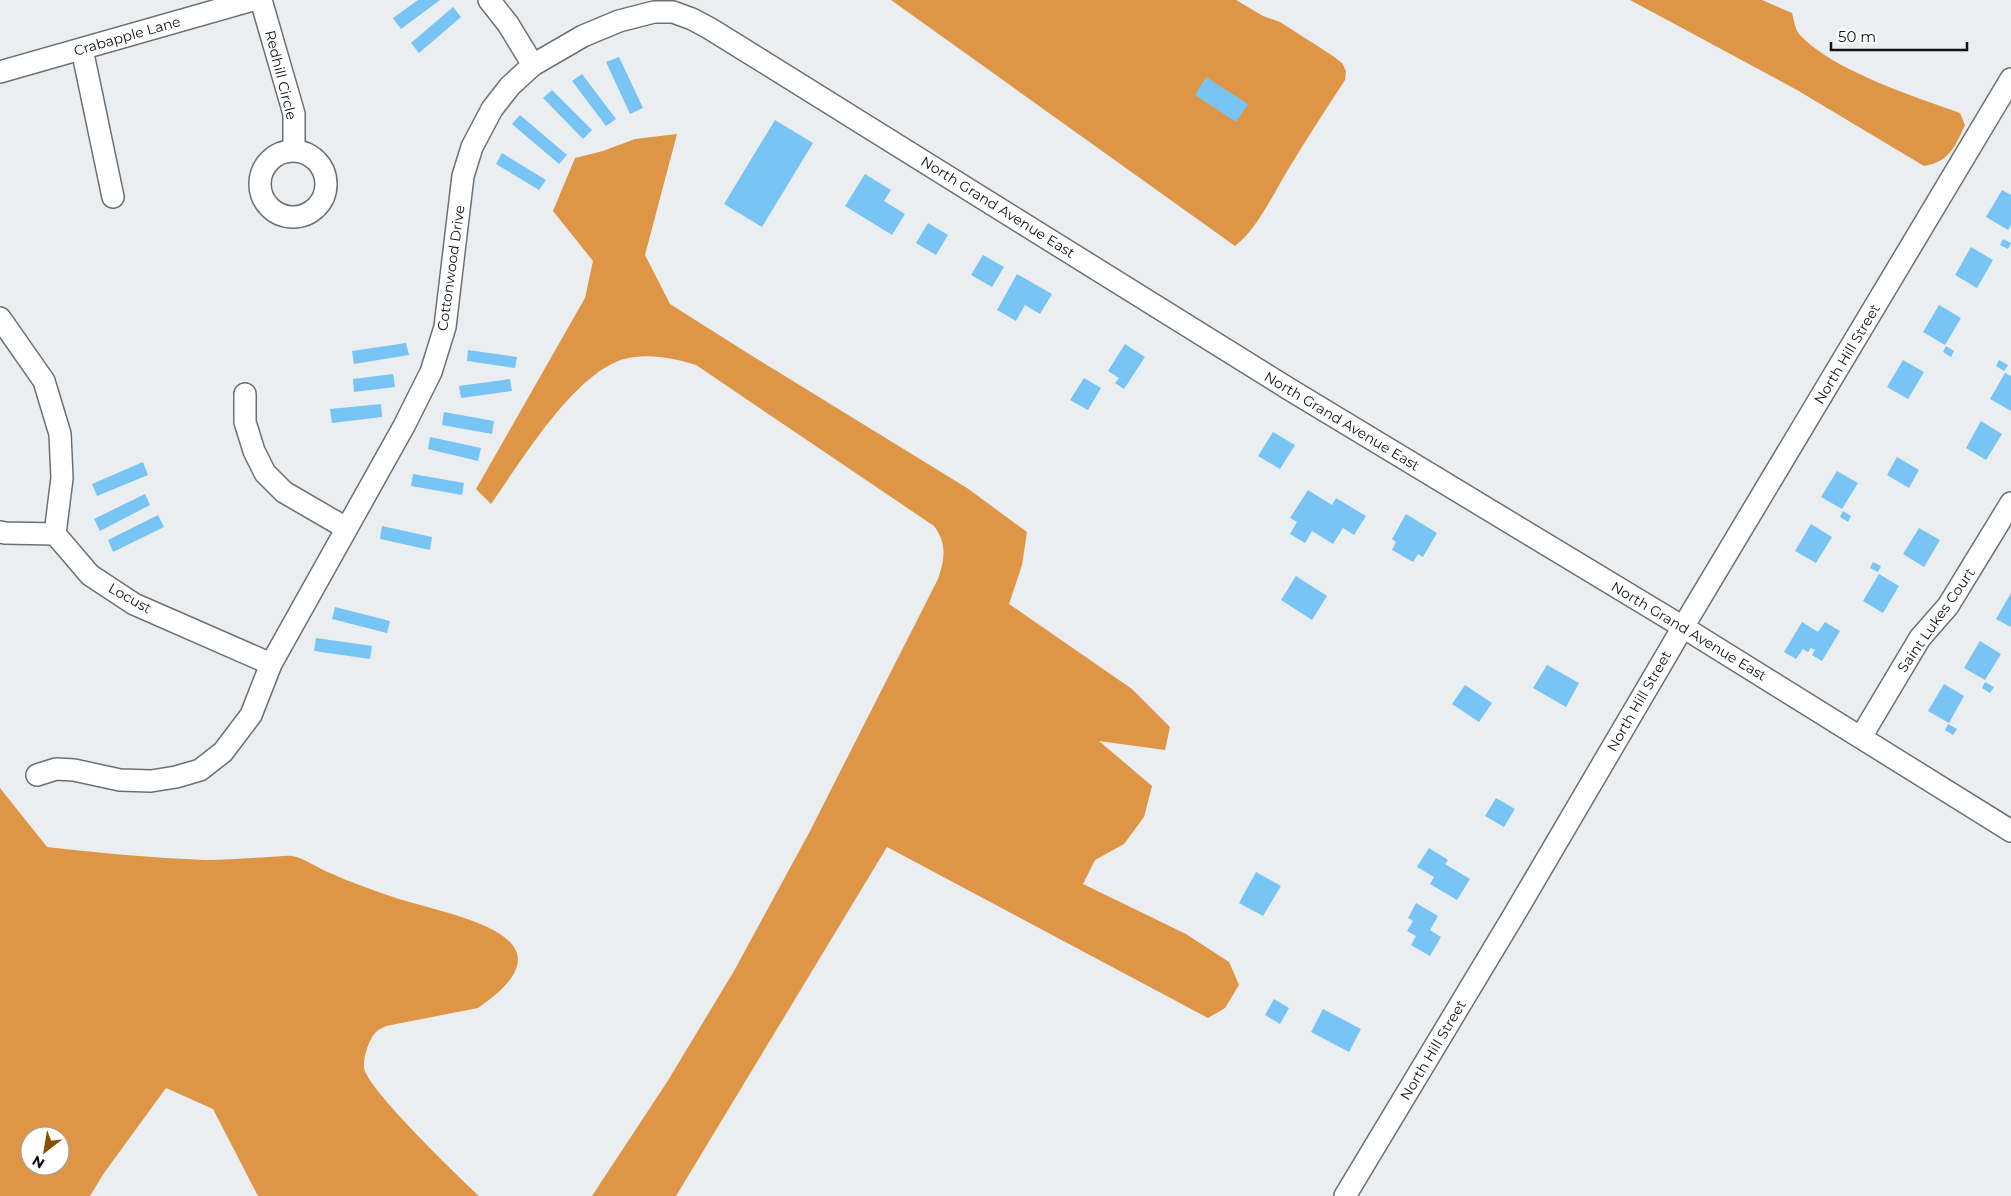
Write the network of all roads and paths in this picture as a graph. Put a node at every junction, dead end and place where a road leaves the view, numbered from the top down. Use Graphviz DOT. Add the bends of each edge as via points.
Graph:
graph roads {
  1 [pos="253,0"];
  2 [pos="261,0"];
  3 [pos="489,0"];
  4 [pos="675,6"];
  5 [pos="82,49"];
  6 [pos="533,65"];
  7 [pos="0,72"];
  8 [pos="2011,79"];
  9 [pos="294,151"];
  10 [pos="113,197"];
  11 [pos="0,318"];
  12 [pos="245,394"];
  13 [pos="2011,503"];
  14 [pos="346,528"];
  15 [pos="0,532"];
  16 [pos="55,534"];
  17 [pos="1683,626"];
  18 [pos="271,664"];
  19 [pos="1861,737"];
  20 [pos="37,775"];
  21 [pos="2011,831"];
  22 [pos="1345,1196"];
  1 -- 5 [label="street, Crabapple Lane"];
  2 -- 9 [label="street, Redhill Circle" via="294,114"];
  3 -- 6 [label="street"];
  4 -- 6 [label="street, Cottonwood Drive" via="619,20 583,36"];
  4 -- 17 [label="street, North Grand Avenue East" via="1289,389"];
  5 -- 7 [label="street, Crabapple Lane"];
  5 -- 10 [label="street"];
  6 -- 14 [label="street, Cottonwood Drive" via="510,86 492,109 472,147 463,176 445,327 431,372"];
  8 -- 17 [label="street, North Hill Street"];
  11 -- 16 [label="street" via="44,381 60,434 62,478"];
  12 -- 14 [label="street" via="245,422 265,473 284,492"];
  13 -- 19 [label="street, Saint Lukes Court" via="1948,606 1915,645"];
  14 -- 18 [label="street, Cottonwood Drive"];
  15 -- 16 [label="street"];
  16 -- 18 [label="street, Locust" via="90,575 119,595"];
  17 -- 19 [label="street, North Grand Avenue East"];
  17 -- 22 [label="street, North Hill Street"];
  18 -- 20 [label="street, Cottonwood Drive" via="251,715 223,752 200,770 151,781 120,780 56,769"];
  19 -- 21 [label="street, North Grand Avenue East"];
}
